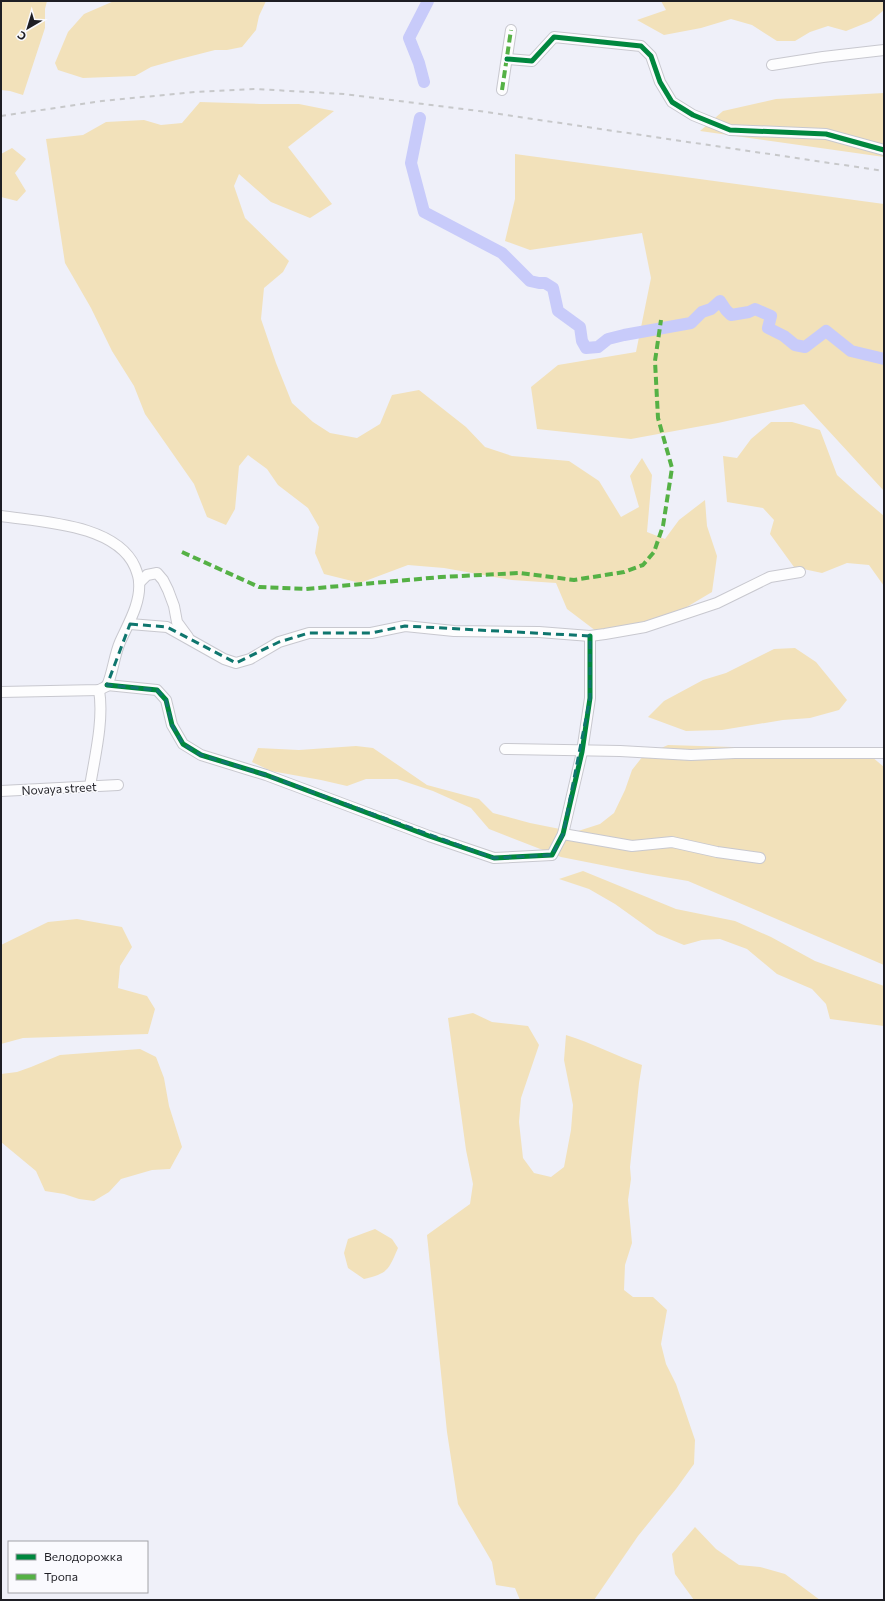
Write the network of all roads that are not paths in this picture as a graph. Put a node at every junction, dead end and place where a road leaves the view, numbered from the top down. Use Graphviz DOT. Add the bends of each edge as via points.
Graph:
graph roads {
  1 [pos="511,30"];
  2 [pos="884,50"];
  3 [pos="507,59"];
  4 [pos="772,65"];
  5 [pos="502,90"];
  6 [pos="884,150"];
  7 [pos="1,516"];
  8 [pos="800,572"];
  9 [pos="140,582"];
  10 [pos="130,624"];
  11 [pos="590,636"];
  12 [pos="190,640"];
  13 [pos="103,687"];
  14 [pos="1,692"];
  15 [pos="505,749"];
  16 [pos="582,752"];
  17 [pos="884,753"];
  18 [pos="118,785"];
  19 [pos="90,786"];
  20 [pos="1,791"];
  21 [pos="563,834"];
  22 [pos="760,858"];
  1 -- 3 [label="street"];
  2 -- 4 [label="street"];
  3 -- 5 [label="street"];
  3 -- 6 [label="street" via="532,61 554,37 641,46 651,56 660,82 672,102 693,115 730,130 826,134"];
  7 -- 9 [label="street" via="81,529 113,543 122,549 133,563"];
  8 -- 11 [label="street" via="770,577 717,604 645,627"];
  9 -- 10 [label="street"];
  9 -- 12 [label="street" via="147,575 157,573 163,580 174,606 177,622"];
  10 -- 12 [label="street" via="167,627"];
  10 -- 13 [label="street" via="120,643 111,676"];
  11 -- 12 [label="street" via="540,632 454,631 405,626 371,633 309,633 279,642 250,659 236,663"];
  11 -- 16 [label="street" via="590,698"];
  13 -- 14 [label="street"];
  13 -- 19 [label="street"];
  13 -- 21 [label="street" via="157,690 166,700 172,725 183,744 201,755 266,775 494,858 552,855"];
  15 -- 16 [label="street"];
  16 -- 17 [label="street" via="620,751 691,755"];
  16 -- 21 [label="street"];
  18 -- 19 [label="street, Novaya street"];
  19 -- 20 [label="street, Novaya street"];
  21 -- 22 [label="street" via="632,846 672,842"];
}
